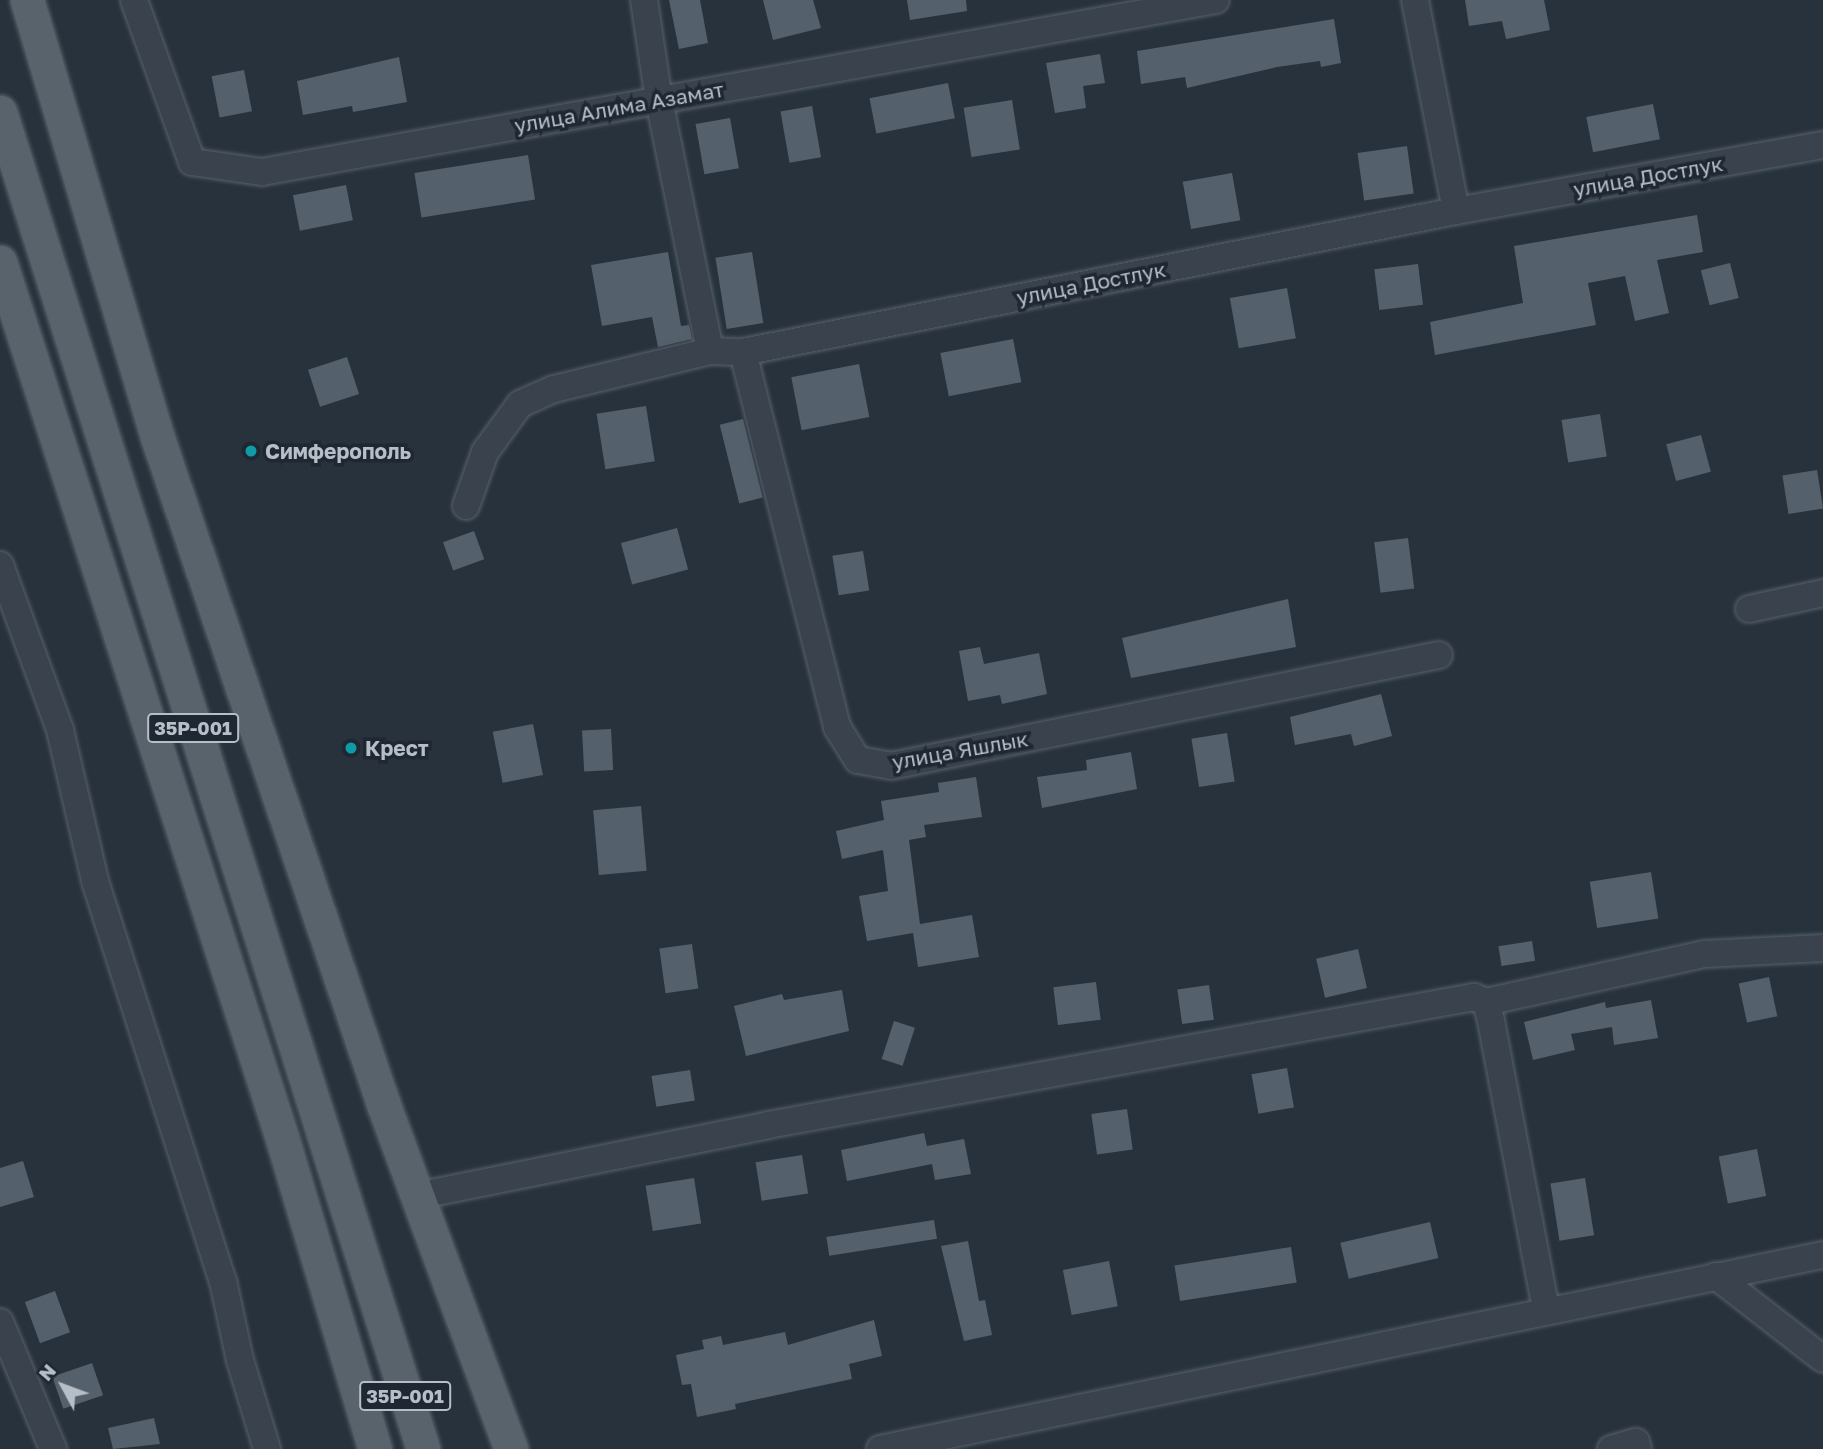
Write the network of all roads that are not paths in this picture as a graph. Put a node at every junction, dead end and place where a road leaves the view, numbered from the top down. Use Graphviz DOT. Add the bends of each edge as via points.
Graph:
graph roads {
  1 [pos="27,0"];
  2 [pos="134,0"];
  3 [pos="644,0"];
  4 [pos="1216,0"];
  5 [pos="1415,0"];
  6 [pos="659,100"];
  7 [pos="0,112"];
  8 [pos="1823,145"];
  9 [pos="1456,211"];
  10 [pos="0,262"];
  11 [pos="710,351"];
  12 [pos="743,352"];
  13 [pos="466,506"];
  14 [pos="0,565"];
  15 [pos="1823,593"];
  16 [pos="1749,608"];
  17 [pos="1439,655"];
  18 [pos="1823,948"];
  19 [pos="1486,1002"];
  20 [pos="417,1196"];
  21 [pos="1823,1255"];
  22 [pos="1716,1276"];
  23 [pos="1546,1309"];
  24 [pos="0,1322"];
  25 [pos="1823,1359"];
  26 [pos="52,1449"];
  27 [pos="267,1449"];
  28 [pos="375,1449"];
  29 [pos="423,1449"];
  30 [pos="511,1449"];
  31 [pos="885,1449"];
  32 [pos="1611,1449"];
  33 [pos="1638,1449"];
  1 -- 20 [label="main road" via="158,439"];
  2 -- 6 [label="street, улица Алима Азамат" via="192,162 262,172"];
  3 -- 6 [label="street"];
  4 -- 6 [label="street, улица Алима Азамат"];
  5 -- 9 [label="street"];
  6 -- 11 [label="street"];
  7 -- 29 [label="main road, 35Р-001"];
  8 -- 9 [label="street, улица Достлук"];
  9 -- 12 [label="street, улица Достлук"];
  10 -- 28 [label="main road, 35Р-001" via="279,1128"];
  11 -- 12 [label="street, улица Достлук"];
  11 -- 13 [label="street, улица Достлук" via="554,389 520,404 485,452"];
  12 -- 17 [label="street, улица Яшлык" via="837,727 858,761 891,766"];
  14 -- 27 [label="street" via="60,730 95,881 223,1282"];
  15 -- 16 [label="street"];
  18 -- 19 [label="street" via="1705,954"];
  19 -- 20 [label="street" via="1474,997 768,1125"];
  19 -- 23 [label="street"];
  20 -- 30 [label="main road"];
  21 -- 22 [label="street"];
  22 -- 23 [label="street"];
  22 -- 25 [label="street"];
  23 -- 31 [label="street"];
  24 -- 26 [label="street"];
  32 -- 33 [label="street" via="1636,1442"];
}
